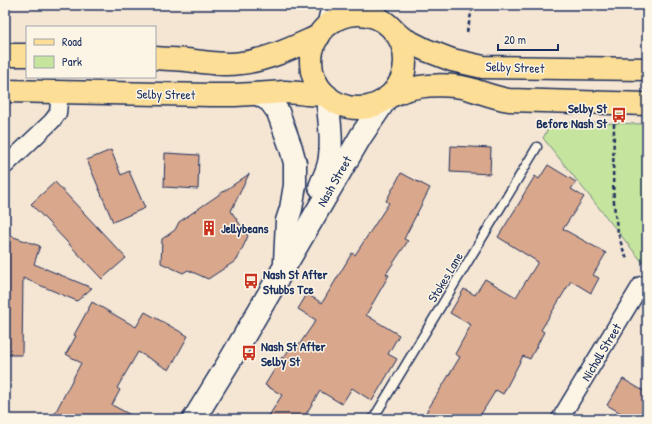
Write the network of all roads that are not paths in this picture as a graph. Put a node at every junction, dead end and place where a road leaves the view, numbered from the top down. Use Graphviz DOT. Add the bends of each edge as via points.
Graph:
graph roads {
  1 [pos="330,5"];
  2 [pos="383,19"];
  3 [pos="322,33"];
  4 [pos="5,55"];
  5 [pos="26,55"];
  6 [pos="156,58"];
  7 [pos="647,69"];
  8 [pos="5,90"];
  9 [pos="60,92"];
  10 [pos="258,94"];
  11 [pos="327,96"];
  12 [pos="387,98"];
  13 [pos="647,104"];
  14 [pos="537,147"];
  15 [pos="5,166"];
  16 [pos="285,265"];
  17 [pos="641,285"];
  18 [pos="194,419"];
  19 [pos="373,419"];
  20 [pos="560,419"];
  1 -- 3 [label="street"];
  2 -- 3 [label="main road" via="352,15 336,20"];
  2 -- 7 [label="main road, Selby Street" via="402,38 426,50 452,60 484,67"];
  2 -- 12 [label="main road" via="403,48 405,66 400,83"];
  3 -- 6 [label="main road" via="268,56 240,64"];
  3 -- 11 [label="main road" via="313,49 312,63 315,79"];
  4 -- 5 [label="main road"];
  8 -- 9 [label="main road, Selby Street"];
  9 -- 10 [label="main road, Selby Street"];
  9 -- 15 [label="street" via="58,113"];
  10 -- 11 [label="main road, Selby Street" via="292,92"];
  10 -- 16 [label="main road" via="270,101 278,112 292,148 295,185 287,221"];
  11 -- 12 [label="main road" via="341,105 355,108 371,106"];
  11 -- 16 [label="main road, Nash Street" via="331,146 329,165"];
  12 -- 13 [label="main road, Selby Street" via="413,88 441,86 463,88 509,100"];
  12 -- 16 [label="main road, Nash Street" via="361,136"];
  14 -- 19 [label="lane, Stokes Lane"];
  16 -- 18 [label="main road, Nash Street"];
  17 -- 20 [label="street, Nicholl Street"];
}
